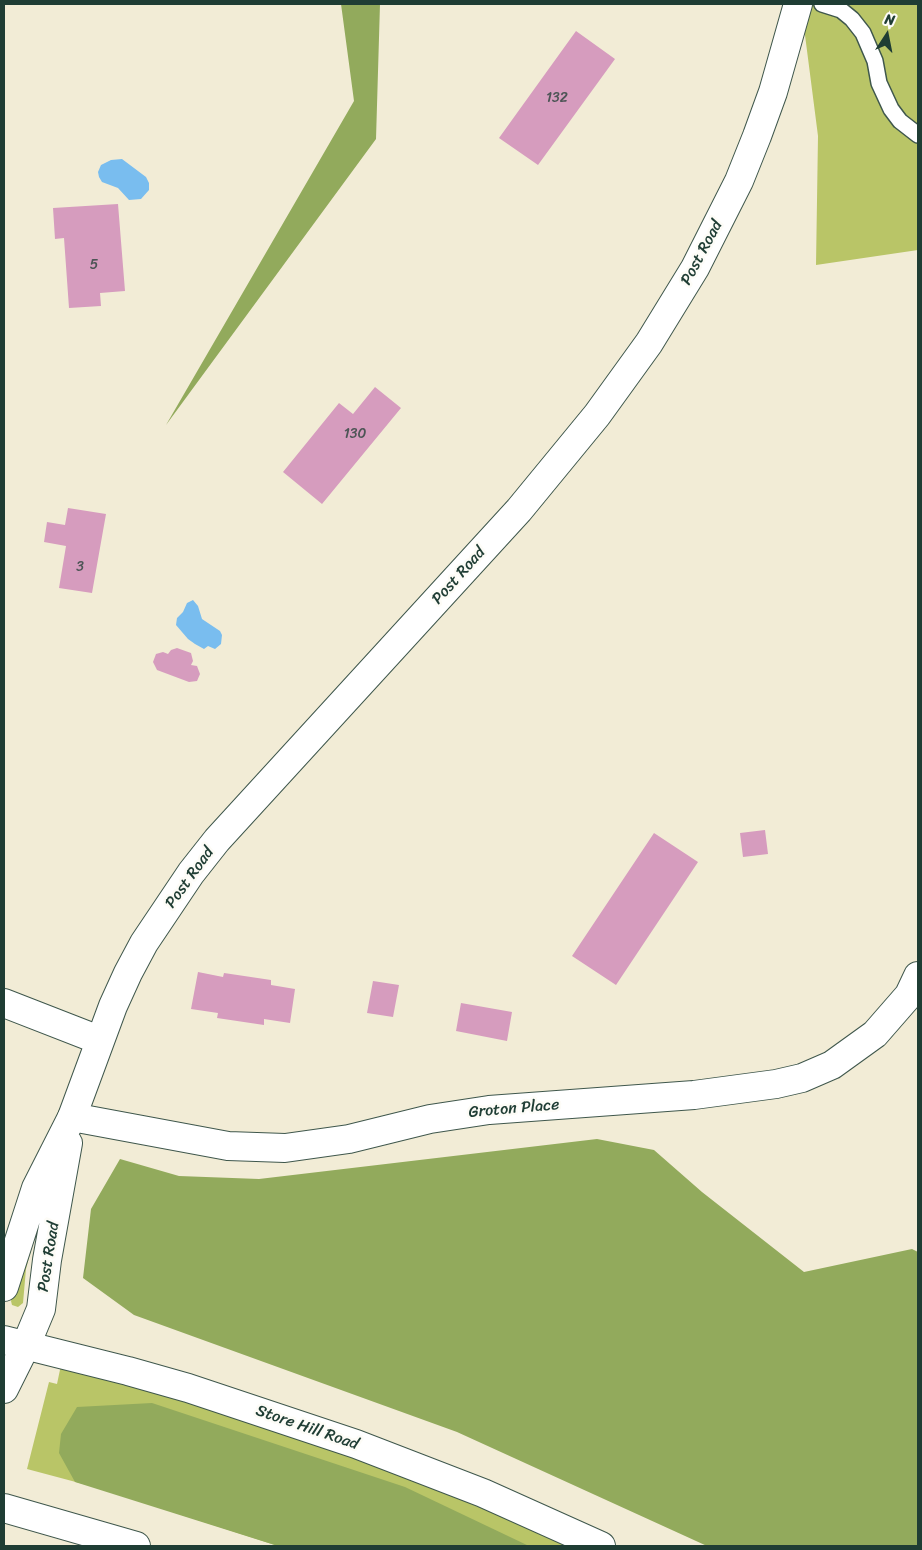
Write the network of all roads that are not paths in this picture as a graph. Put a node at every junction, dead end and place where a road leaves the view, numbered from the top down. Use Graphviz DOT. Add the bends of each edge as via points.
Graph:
graph roads {
  1 [pos="798,4"];
  2 [pos="822,4"];
  3 [pos="918,135"];
  4 [pos="918,976"];
  5 [pos="4,1003"];
  6 [pos="99,1040"];
  7 [pos="72,1117"];
  8 [pos="4,1287"];
  9 [pos="15,1342"];
  10 [pos="4,1389"];
  11 [pos="4,1508"];
  12 [pos="136,1546"];
  13 [pos="600,1546"];
  1 -- 6 [label="main road, Post Road" via="773,92 739,181 696,268 649,343 597,415 519,510 197,866 144,943"];
  2 -- 3 [label="lane" via="841,10 863,33 891,109"];
  4 -- 7 [label="main road, Groton Place" via="909,996 875,1034 832,1065 802,1078 776,1084 694,1095 489,1110 430,1119 349,1139 285,1148 228,1146"];
  5 -- 6 [label="main road"];
  6 -- 7 [label="main road, Post Road"];
  7 -- 8 [label="main road, Post Road" via="36,1188"];
  7 -- 9 [label="main road, Post Road" via="41,1309"];
  9 -- 10 [label="main road, Post Road"];
  9 -- 13 [label="main road, Store Hill Road" via="188,1388 356,1444 483,1492"];
  11 -- 12 [label="main road"];
}
